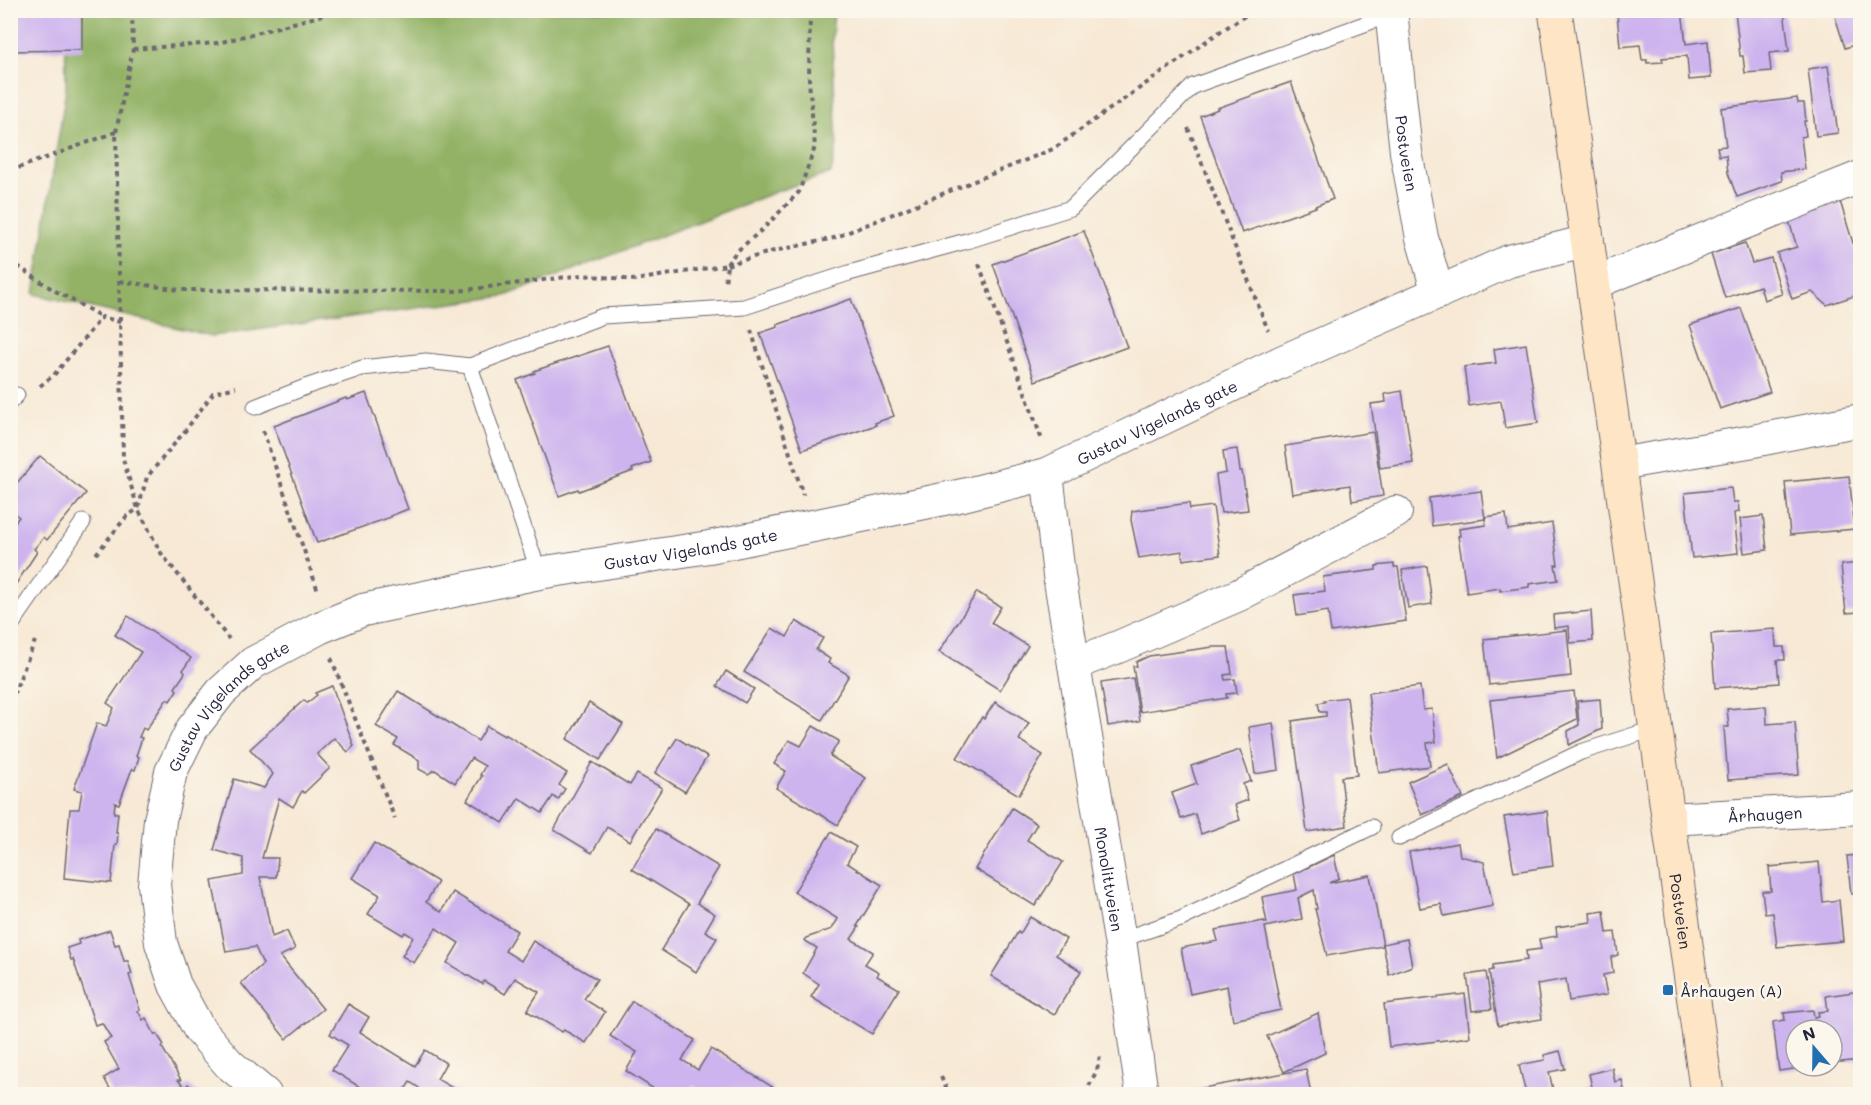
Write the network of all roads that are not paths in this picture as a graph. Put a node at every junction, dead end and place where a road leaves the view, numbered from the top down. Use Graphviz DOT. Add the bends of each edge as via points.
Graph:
graph roads {
  1 [pos="1555,10"];
  2 [pos="1392,12"];
  3 [pos="1860,177"];
  4 [pos="1588,241"];
  5 [pos="1594,283"];
  6 [pos="1438,293"];
  7 [pos="470,366"];
  8 [pos="255,407"];
  9 [pos="1856,421"];
  10 [pos="1619,464"];
  11 [pos="1047,474"];
  12 [pos="1396,512"];
  13 [pos="83,522"];
  14 [pos="539,573"];
  15 [pos="10,627"];
  16 [pos="1074,664"];
  17 [pos="1656,728"];
  18 [pos="1860,808"];
  19 [pos="1669,819"];
  20 [pos="1372,827"];
  21 [pos="1400,838"];
  22 [pos="1120,940"];
  23 [pos="265,1095"];
  24 [pos="1142,1095"];
  25 [pos="1707,1095"];
  1 -- 4 [label="street, Postveien"];
  2 -- 6 [label="street, Postveien" via="1406,152 1422,238"];
  2 -- 7 [label="lane" via="1193,86 1071,208 737,307 603,316"];
  3 -- 5 [label="street"];
  4 -- 5 [label="street, Postveien"];
  4 -- 6 [label="street, Gustav Vigelands gate" via="1509,261"];
  5 -- 10 [label="street, Postveien"];
  6 -- 11 [label="street, Gustav Vigelands gate" via="1281,362"];
  7 -- 8 [label="lane" via="426,361 362,368"];
  7 -- 14 [label="lane"];
  9 -- 10 [label="street"];
  10 -- 17 [label="street, Postveien"];
  11 -- 14 [label="street, Gustav Vigelands gate" via="709,547"];
  11 -- 16 [label="street, Monolittveien"];
  12 -- 16 [label="street" via="1239,595"];
  13 -- 15 [label="lane"];
  14 -- 23 [label="street, Gustav Vigelands gate" via="363,610 319,628 253,663 221,692 192,729 171,772 160,820 154,885 161,943 175,985 199,1029 229,1064"];
  16 -- 22 [label="street, Monolittveien"];
  17 -- 19 [label="street, Postveien"];
  17 -- 21 [label="lane" via="1581,752"];
  18 -- 19 [label="street, Århaugen"];
  19 -- 25 [label="street, Postveien"];
  20 -- 22 [label="lane" via="1181,919"];
  22 -- 24 [label="street, Monolittveien"];
}
